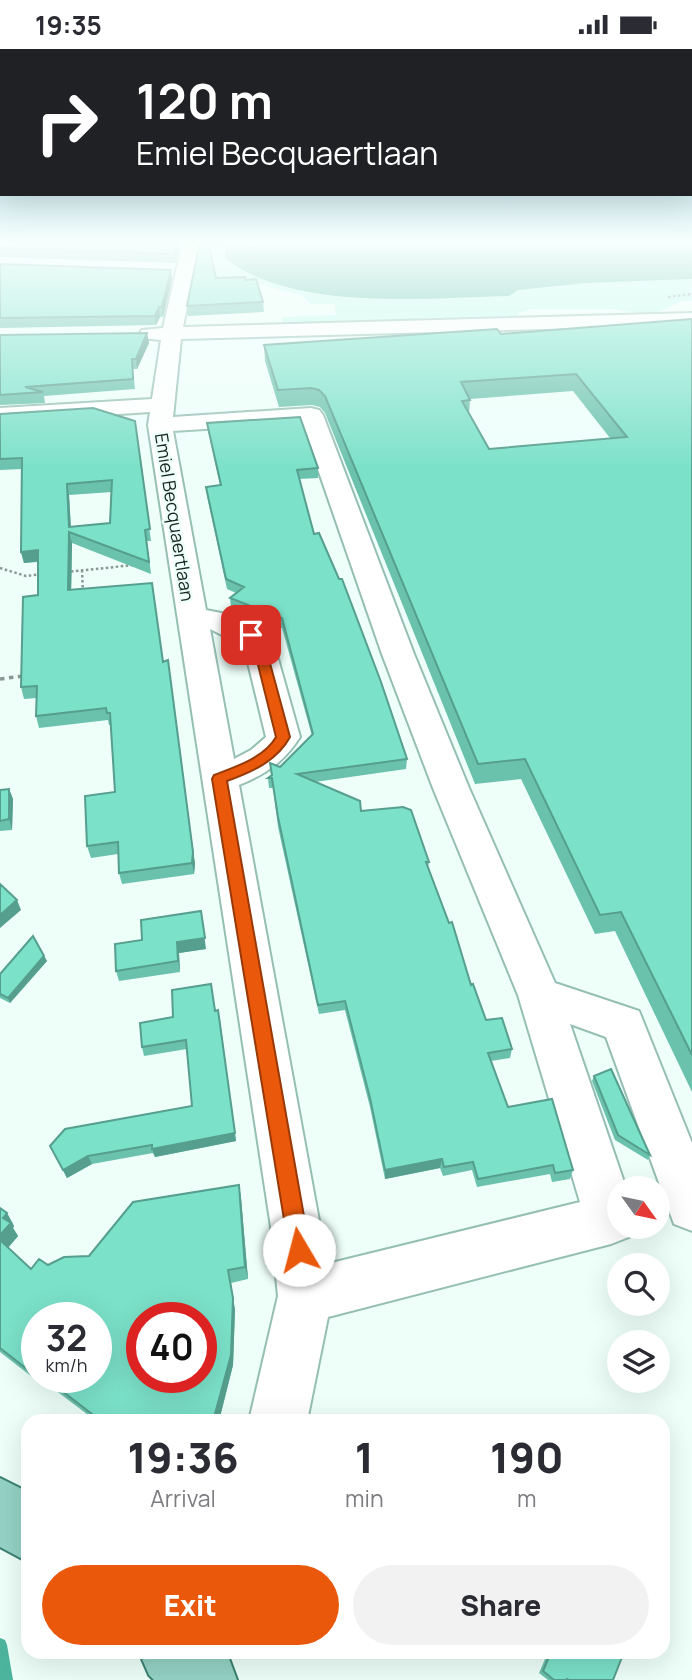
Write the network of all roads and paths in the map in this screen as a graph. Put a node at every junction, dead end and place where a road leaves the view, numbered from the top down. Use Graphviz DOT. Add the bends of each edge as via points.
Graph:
graph roads {
  1 [pos="176,317"];
  2 [pos="267,317"];
  3 [pos="692,319"];
  4 [pos="173,327"];
  5 [pos="128,335"];
  6 [pos="0,415"];
  7 [pos="160,415"];
  8 [pos="181,560"];
  9 [pos="0,568"];
  10 [pos="82,571"];
  11 [pos="60,573"];
  12 [pos="48,574"];
  13 [pos="84,601"];
  14 [pos="192,618"];
  15 [pos="25,676"];
  16 [pos="0,679"];
  17 [pos="219,779"];
  18 [pos="539,995"];
  19 [pos="692,1207"];
  20 [pos="305,1296"];
  21 [pos="280,1414"];
  22 [pos="0,1508"];
  23 [pos="21,1525"];
  24 [pos="169,1659"];
  25 [pos="181,1659"];
  26 [pos="157,1680"];
  27 [pos="204,1680"];
  1 -- 4 [label="street, Emiel Becquaertlaan"];
  2 -- 4 [label="street"];
  3 -- 4 [label="street"];
  4 -- 5 [label="street"];
  4 -- 7 [label="street, Emiel Becquaertlaan"];
  6 -- 7 [label="street"];
  7 -- 8 [label="street, Emiel Becquaertlaan"];
  7 -- 18 [label="street" via="311,415 451,788"];
  8 -- 10 [label="path"];
  8 -- 14 [label="street, Emiel Becquaertlaan"];
  9 -- 12 [label="path" via="26,576"];
  10 -- 11 [label="path"];
  10 -- 13 [label="path"];
  14 -- 17 [label="street, Emiel Becquaertlaan"];
  14 -- 17 [label="street, Emiel Becquaertlaan" via="215,620 258,641 283,737 278,747 248,768"];
  15 -- 16 [label="path"];
  17 -- 20 [label="street, Emiel Becquaertlaan"];
  18 -- 19 [label="street" via="623,1024"];
  18 -- 20 [label="street" via="611,1219"];
  20 -- 21 [label="street, Emiel Becquaertlaan"];
  22 -- 23 [label="main road"];
  24 -- 26 [label="street"];
  25 -- 27 [label="main road"];
}
